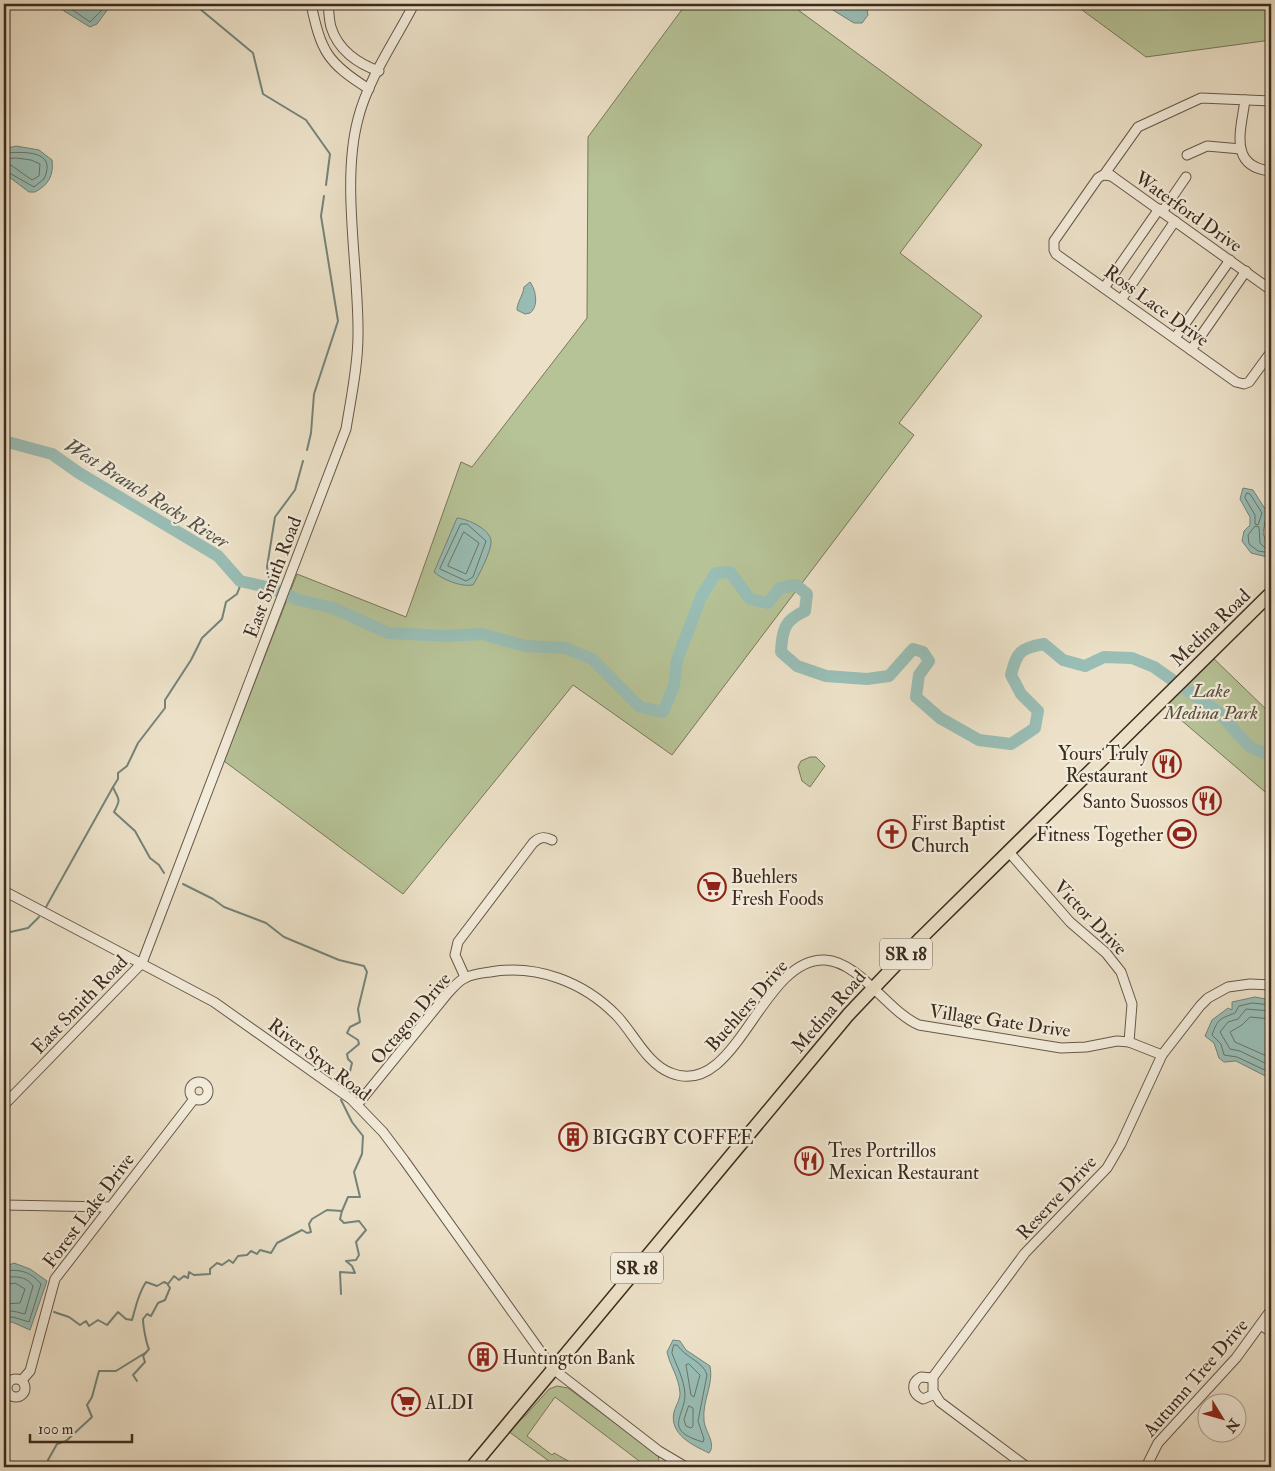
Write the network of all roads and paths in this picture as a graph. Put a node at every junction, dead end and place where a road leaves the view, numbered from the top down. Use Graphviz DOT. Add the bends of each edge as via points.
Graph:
graph roads {
  1 [pos="311,4"];
  2 [pos="328,4"];
  3 [pos="414,4"];
  4 [pos="379,71"];
  5 [pos="369,89"];
  6 [pos="1244,100"];
  7 [pos="1271,101"];
  8 [pos="1240,150"];
  9 [pos="1186,155"];
  10 [pos="1271,171"];
  11 [pos="1112,176"];
  12 [pos="1186,177"];
  13 [pos="1160,210"];
  14 [pos="1175,221"];
  15 [pos="1230,260"];
  16 [pos="1246,272"];
  17 [pos="1104,288"];
  18 [pos="1271,290"];
  19 [pos="1120,300"];
  20 [pos="1175,338"];
  21 [pos="1191,350"];
  22 [pos="1271,352"];
  23 [pos="1271,593"];
  24 [pos="552,840"];
  25 [pos="1009,852"];
  26 [pos="4,891"];
  27 [pos="142,963"];
  28 [pos="465,978"];
  29 [pos="1271,985"];
  30 [pos="873,989"];
  31 [pos="1129,1042"];
  32 [pos="1162,1055"];
  33 [pos="194,1099"];
  34 [pos="4,1105"];
  35 [pos="357,1105"];
  36 [pos="4,1205"];
  37 [pos="110,1207"];
  38 [pos="1271,1310"];
  39 [pos="1261,1325"];
  40 [pos="1271,1332"];
  41 [pos="553,1369"];
  42 [pos="932,1378"];
  43 [pos="22,1380"];
  44 [pos="934,1392"];
  45 [pos="472,1467"];
  46 [pos="686,1467"];
  47 [pos="1027,1467"];
  48 [pos="1146,1467"];
  1 -- 5 [label="street" via="325,52 342,71"];
  2 -- 4 [label="street" via="331,28 340,44 359,63"];
  3 -- 4 [label="street, East Smith Road"];
  4 -- 5 [label="street, East Smith Road"];
  5 -- 27 [label="street, East Smith Road" via="358,119 353,148 358,336 348,420"];
  6 -- 7 [label="street"];
  6 -- 8 [label="street"];
  6 -- 11 [label="street" via="1201,98 1138,127 1106,172"];
  8 -- 9 [label="street" via="1207,146"];
  8 -- 10 [label="street" via="1252,166"];
  11 -- 13 [label="street, Waterford Drive"];
  11 -- 17 [label="street, Ross Lace Drive" via="1106,174 1098,178 1053,245 1056,254"];
  12 -- 13 [label="street"];
  13 -- 14 [label="street, Waterford Drive"];
  13 -- 17 [label="street"];
  14 -- 15 [label="street, Waterford Drive"];
  14 -- 19 [label="street"];
  15 -- 16 [label="street, Waterford Drive"];
  15 -- 20 [label="street"];
  16 -- 18 [label="street, Waterford Drive"];
  16 -- 21 [label="street"];
  17 -- 19 [label="street, Ross Lace Drive"];
  19 -- 20 [label="street, Ross Lace Drive"];
  20 -- 21 [label="street, Ross Lace Drive"];
  21 -- 22 [label="street, Ross Lace Drive" via="1236,382 1244,384 1252,379"];
  23 -- 25 [label="highway, Medina Road / SR 18"];
  24 -- 28 [label="street, Octagon Drive" via="541,838 533,843 458,942 455,955"];
  25 -- 30 [label="highway, Medina Road / SR 18"];
  25 -- 31 [label="street, Victor Drive" via="1070,922 1121,972 1132,1004"];
  26 -- 27 [label="street, River Styx Road"];
  27 -- 34 [label="street, East Smith Road"];
  27 -- 35 [label="street, River Styx Road" via="214,1002"];
  28 -- 30 [label="street, Buehlers Drive" via="514,969 535,971 575,985 598,999 616,1016 655,1063 670,1073 689,1076 718,1064 788,975 805,964 825,960 838,963"];
  28 -- 35 [label="street, Octagon Drive" via="448,993"];
  29 -- 32 [label="street, Reserve Drive" via="1238,985 1218,992 1200,1006"];
  30 -- 31 [label="street, Village Gate Drive" via="900,1015 928,1028 1061,1048"];
  30 -- 41 [label="highway, Medina Road / SR 18" via="825,1042"];
  31 -- 32 [label="street, Village Gate Drive"];
  32 -- 42 [label="street, Reserve Drive" via="1106,1168 1025,1253"];
  33 -- 37 [label="street, Forest Lake Drive"];
  35 -- 41 [label="street, River Styx Road" via="404,1160"];
  36 -- 37 [label="street"];
  37 -- 43 [label="street, Forest Lake Drive" via="55,1279 30,1371"];
  38 -- 39 [label="street, Autumn Tree Drive"];
  39 -- 40 [label="street"];
  39 -- 48 [label="street, Autumn Tree Drive" via="1236,1358 1158,1443"];
  41 -- 45 [label="highway, Medina Road / SR 18"];
  41 -- 46 [label="street, River Styx Road" via="659,1451"];
  42 -- 44 [label="street"];
  42 -- 44 [label="street" via="920,1376 913,1388 916,1395 923,1398"];
  44 -- 47 [label="street" via="940,1402"];
}
